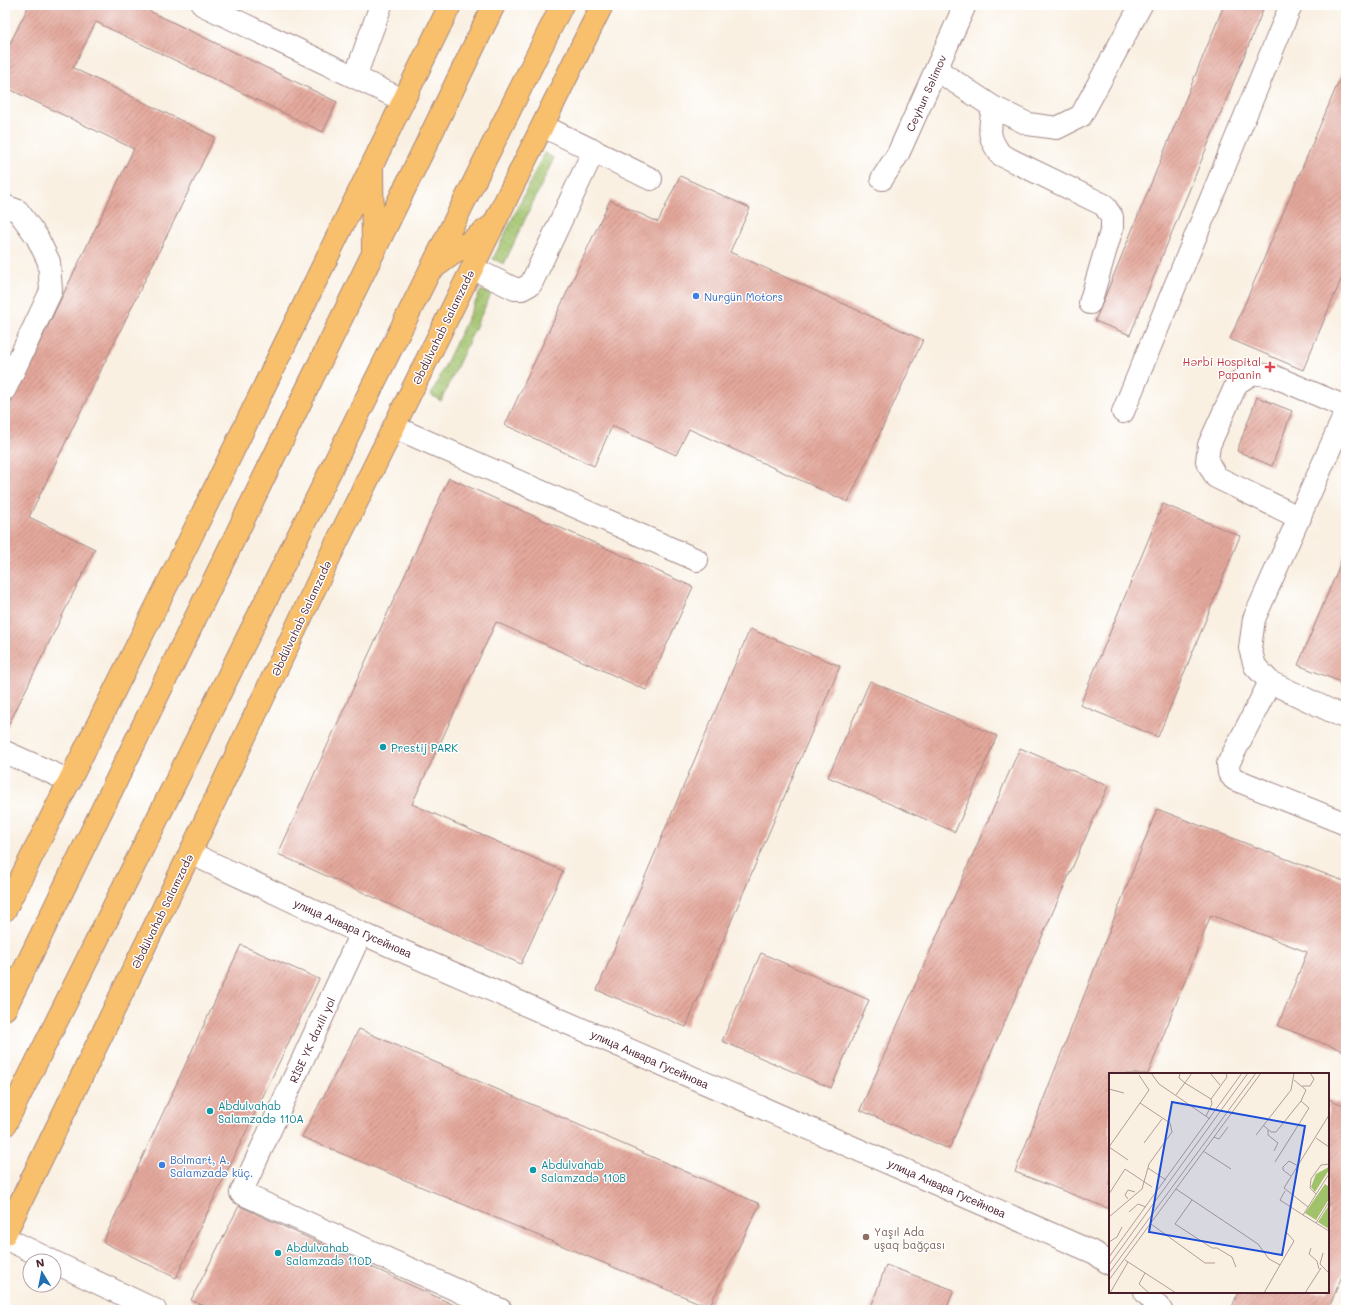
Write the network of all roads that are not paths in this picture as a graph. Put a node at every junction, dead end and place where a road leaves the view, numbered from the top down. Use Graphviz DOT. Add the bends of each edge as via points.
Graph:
graph roads {
  1 [pos="203,5"];
  2 [pos="381,5"];
  3 [pos="450,5"];
  4 [pos="494,5"];
  5 [pos="562,5"];
  6 [pos="587,5"];
  7 [pos="602,5"];
  8 [pos="966,5"];
  9 [pos="1141,5"];
  10 [pos="1292,5"];
  11 [pos="585,38"];
  12 [pos="937,70"];
  13 [pos="355,77"];
  14 [pos="403,100"];
  15 [pos="992,107"];
  16 [pos="543,126"];
  17 [pos="594,150"];
  18 [pos="372,166"];
  19 [pos="651,178"];
  20 [pos="882,179"];
  21 [pos="5,206"];
  22 [pos="493,225"];
  23 [pos="373,254"];
  24 [pos="472,268"];
  25 [pos="430,271"];
  26 [pos="1090,302"];
  27 [pos="5,389"];
  28 [pos="1346,407"];
  29 [pos="1123,412"];
  30 [pos="1346,412"];
  31 [pos="394,427"];
  32 [pos="1300,518"];
  33 [pos="697,560"];
  34 [pos="1270,682"];
  35 [pos="1346,718"];
  36 [pos="5,752"];
  37 [pos="70,781"];
  38 [pos="1346,824"];
  39 [pos="190,853"];
  40 [pos="5,910"];
  41 [pos="361,933"];
  42 [pos="5,1009"];
  43 [pos="5,1125"];
  44 [pos="5,1234"];
  45 [pos="5,1238"];
  46 [pos="36,1253"];
  47 [pos="1109,1263"];
  48 [pos="62,1265"];
  49 [pos="1146,1293"];
  50 [pos="155,1310"];
  51 [pos="501,1310"];
  52 [pos="1161,1310"];
  1 -- 13 [label="street"];
  2 -- 13 [label="street"];
  3 -- 14 [label="main road"];
  4 -- 23 [label="main road"];
  5 -- 25 [label="main road"];
  6 -- 11 [label="main road"];
  7 -- 11 [label="main road, Əbdülvahab Salamzadə"];
  8 -- 12 [label="street, Ceyhun Səlimov"];
  9 -- 15 [label="street" via="1082,116 1057,128 1028,124"];
  10 -- 29 [label="street"];
  11 -- 16 [label="main road, Əbdülvahab Salamzadə"];
  12 -- 15 [label="street"];
  12 -- 20 [label="street, Ceyhun Səlimov" via="898,154"];
  13 -- 14 [label="street"];
  14 -- 18 [label="main road"];
  15 -- 26 [label="street" via="990,134 1001,155 1104,205 1112,217 1112,228"];
  16 -- 17 [label="street"];
  16 -- 22 [label="main road, Əbdülvahab Salamzadə"];
  17 -- 19 [label="street"];
  17 -- 24 [label="street" via="531,284 522,289 515,288"];
  18 -- 23 [label="main road"];
  18 -- 37 [label="main road"];
  21 -- 27 [label="street" via="18,211 37,236 49,262 51,291"];
  22 -- 24 [label="main road, Əbdülvahab Salamzadə"];
  22 -- 25 [label="main road"];
  23 -- 42 [label="main road"];
  24 -- 31 [label="main road, Əbdülvahab Salamzadə"];
  25 -- 43 [label="main road"];
  28 -- 32 [label="street" via="1273,376 1253,373 1237,383 1209,445 1207,461 1216,477"];
  30 -- 32 [label="street"];
  31 -- 33 [label="street"];
  31 -- 39 [label="main road, Əbdülvahab Salamzadə" via="330,556"];
  32 -- 34 [label="street" via="1254,619 1250,648 1255,666"];
  34 -- 35 [label="street"];
  34 -- 38 [label="street" via="1228,764 1229,773 1234,779"];
  36 -- 37 [label="street"];
  37 -- 40 [label="main road"];
  39 -- 41 [label="street, улица Анвара Гусейнова"];
  39 -- 44 [label="main road, Əbdülvahab Salamzadə"];
  41 -- 47 [label="street, улица Анвара Гусейнова" via="1095,1253"];
  41 -- 51 [label="street, RİSE YK daxili yol" via="241,1193"];
  45 -- 46 [label="street"];
  48 -- 50 [label="street"];
  49 -- 52 [label="street"];
}
